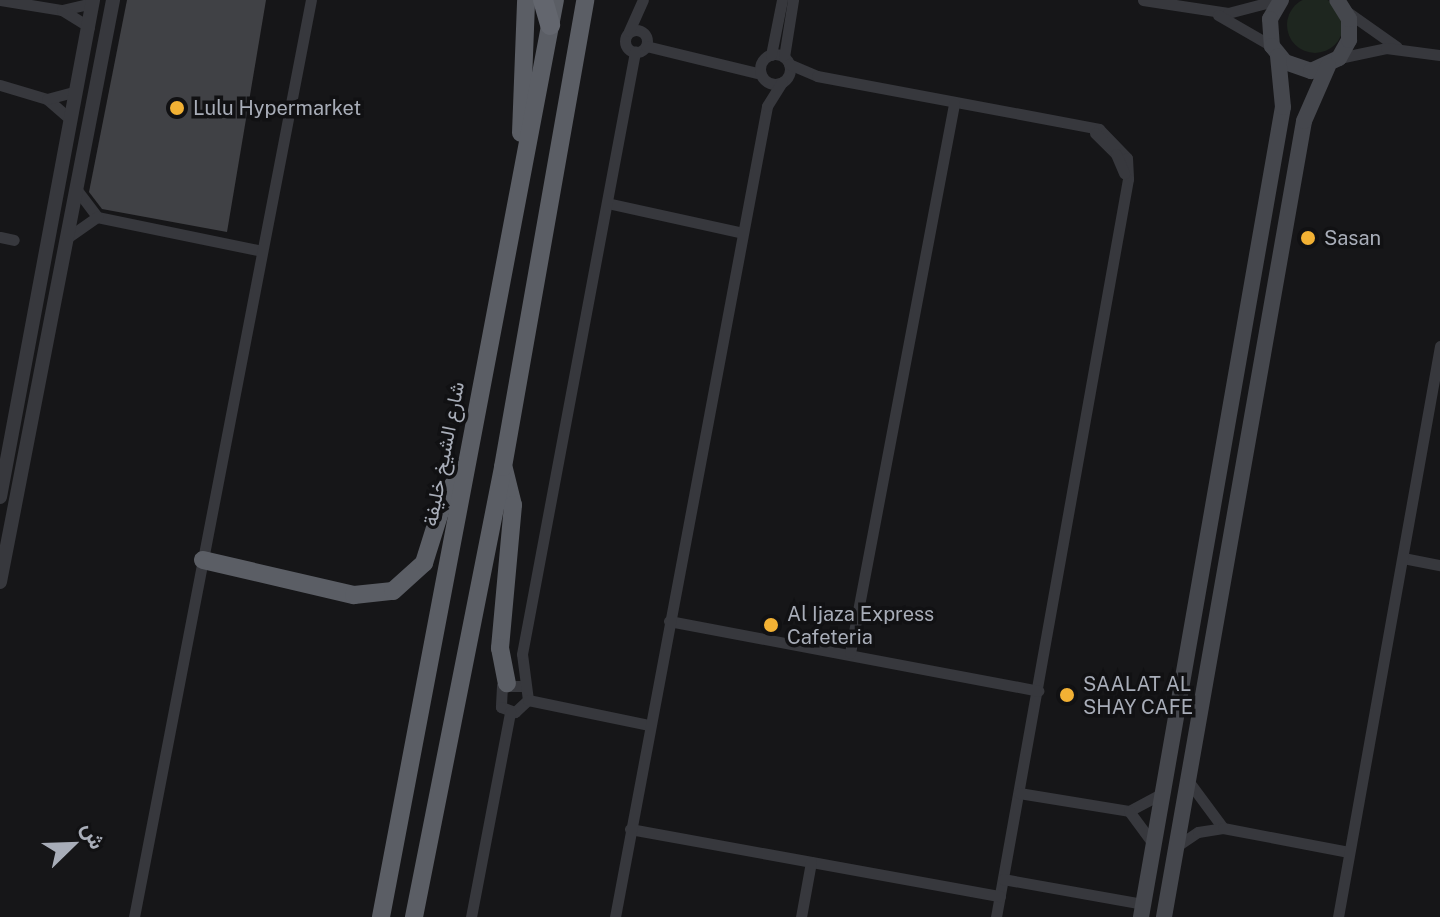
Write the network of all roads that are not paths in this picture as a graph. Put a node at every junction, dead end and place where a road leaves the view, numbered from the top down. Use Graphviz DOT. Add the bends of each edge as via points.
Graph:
graph roads {
  1 [pos="0,0"];
  2 [pos="113,0"];
  3 [pos="311,0"];
  4 [pos="526,0"];
  5 [pos="543,0"];
  6 [pos="555,0"];
  7 [pos="585,0"];
  8 [pos="782,0"];
  9 [pos="793,0"];
  10 [pos="1143,0"];
  11 [pos="1279,0"];
  12 [pos="93,1"];
  13 [pos="1159,1"];
  14 [pos="643,3"];
  15 [pos="1339,3"];
  16 [pos="62,10"];
  17 [pos="1214,13"];
  18 [pos="550,25"];
  19 [pos="89,27"];
  20 [pos="628,32"];
  21 [pos="646,40"];
  22 [pos="1398,47"];
  23 [pos="1275,51"];
  24 [pos="635,52"];
  25 [pos="771,55"];
  26 [pos="1440,55"];
  27 [pos="786,60"];
  28 [pos="1334,62"];
  29 [pos="762,75"];
  30 [pos="817,76"];
  31 [pos="783,82"];
  32 [pos="0,85"];
  33 [pos="76,91"];
  34 [pos="47,99"];
  35 [pos="954,104"];
  36 [pos="767,106"];
  37 [pos="71,120"];
  38 [pos="524,146"];
  39 [pos="77,190"];
  40 [pos="607,203"];
  41 [pos="97,217"];
  42 [pos="743,233"];
  43 [pos="0,237"];
  44 [pos="67,238"];
  45 [pos="14,240"];
  46 [pos="262,251"];
  47 [pos="1440,346"];
  48 [pos="1227,431"];
  49 [pos="503,467"];
  50 [pos="463,472"];
  51 [pos="0,497"];
  52 [pos="1238,498"];
  53 [pos="1403,558"];
  54 [pos="203,560"];
  55 [pos="1440,565"];
  56 [pos="0,582"];
  57 [pos="669,621"];
  58 [pos="850,653"];
  59 [pos="515,684"];
  60 [pos="1038,691"];
  61 [pos="528,700"];
  62 [pos="510,712"];
  63 [pos="649,725"];
  64 [pos="414,733"];
  65 [pos="1189,782"];
  66 [pos="1019,793"];
  67 [pos="1163,793"];
  68 [pos="1129,811"];
  69 [pos="1223,828"];
  70 [pos="630,829"];
  71 [pos="1154,845"];
  72 [pos="1176,846"];
  73 [pos="1349,852"];
  74 [pos="811,862"];
  75 [pos="1003,879"];
  76 [pos="1000,896"];
  77 [pos="1142,910"];
  78 [pos="134,917"];
  79 [pos="368,917"];
  80 [pos="381,917"];
  81 [pos="414,917"];
  82 [pos="471,917"];
  83 [pos="615,917"];
  84 [pos="801,917"];
  85 [pos="996,917"];
  86 [pos="1164,917"];
  87 [pos="1338,917"];
  1 -- 16 [label="street"];
  2 -- 39 [label="street"];
  3 -- 46 [label="street"];
  4 -- 38 [label="highway" via="519,86"];
  5 -- 18 [label="highway"];
  6 -- 18 [label="highway, شارع الشيخ خليفة"];
  7 -- 49 [label="highway"];
  8 -- 25 [label="street"];
  9 -- 27 [label="street"];
  10 -- 13 [label="street"];
  11 -- 17 [label="street"];
  11 -- 23 [label="main road" via="1270,19"];
  12 -- 16 [label="street"];
  12 -- 19 [label="street"];
  13 -- 17 [label="street"];
  14 -- 20 [label="street"];
  14 -- 21 [label="street"];
  15 -- 22 [label="street"];
  15 -- 28 [label="main road" via="1350,29"];
  16 -- 19 [label="street"];
  17 -- 23 [label="street"];
  18 -- 38 [label="highway, شارع الشيخ خليفة"];
  19 -- 33 [label="street"];
  20 -- 21 [label="street"];
  20 -- 24 [label="street" via="624,42"];
  21 -- 24 [label="street"];
  21 -- 29 [label="street"];
  22 -- 26 [label="street"];
  22 -- 28 [label="street"];
  23 -- 28 [label="main road" via="1301,70"];
  23 -- 48 [label="main road" via="1283,107"];
  24 -- 40 [label="street"];
  25 -- 27 [label="street"];
  25 -- 29 [label="street"];
  27 -- 30 [label="street"];
  27 -- 31 [label="street"];
  28 -- 52 [label="main road" via="1304,121"];
  29 -- 31 [label="street"];
  29 -- 36 [label="street"];
  30 -- 31 [label="street"];
  30 -- 35 [label="street"];
  31 -- 36 [label="street"];
  32 -- 34 [label="street"];
  33 -- 34 [label="street"];
  33 -- 37 [label="street"];
  34 -- 37 [label="street"];
  35 -- 58 [label="street"];
  35 -- 60 [label="street" via="1079,127 1116,154 1125,190"];
  36 -- 42 [label="street"];
  37 -- 51 [label="street"];
  38 -- 50 [label="highway, شارع الشيخ خليفة"];
  39 -- 41 [label="street"];
  39 -- 44 [label="street"];
  40 -- 42 [label="street"];
  40 -- 59 [label="street"];
  41 -- 44 [label="street"];
  41 -- 46 [label="street"];
  42 -- 57 [label="street"];
  43 -- 45 [label="street"];
  44 -- 56 [label="street"];
  46 -- 54 [label="street"];
  47 -- 53 [label="street"];
  48 -- 52 [label="main road" via="1238,440 1232,476"];
  48 -- 67 [label="main road"];
  49 -- 59 [label="highway" via="513,505 500,648"];
  49 -- 81 [label="highway"];
  50 -- 54 [label="highway" via="445,496 424,563 393,591 354,595"];
  50 -- 64 [label="highway, شارع الشيخ خليفة"];
  52 -- 65 [label="main road"];
  53 -- 55 [label="street"];
  53 -- 73 [label="street"];
  54 -- 78 [label="street"];
  57 -- 58 [label="street"];
  57 -- 63 [label="street"];
  58 -- 60 [label="street"];
  59 -- 61 [label="street"];
  59 -- 62 [label="street" via="497,696"];
  60 -- 66 [label="street"];
  61 -- 62 [label="street"];
  61 -- 63 [label="street"];
  62 -- 82 [label="street"];
  63 -- 70 [label="street"];
  64 -- 79 [label="highway" via="400,757"];
  64 -- 80 [label="highway, شارع الشيخ خليفة"];
  65 -- 69 [label="street"];
  65 -- 72 [label="main road"];
  66 -- 68 [label="street"];
  66 -- 75 [label="street"];
  67 -- 68 [label="street"];
  67 -- 71 [label="main road"];
  68 -- 71 [label="street"];
  69 -- 72 [label="street" via="1198,832"];
  69 -- 73 [label="street"];
  70 -- 74 [label="street"];
  70 -- 83 [label="street"];
  71 -- 77 [label="main road"];
  72 -- 86 [label="main road"];
  73 -- 87 [label="street"];
  74 -- 76 [label="street"];
  74 -- 84 [label="street"];
  75 -- 76 [label="street"];
  75 -- 77 [label="street"];
  76 -- 85 [label="street"];
}
